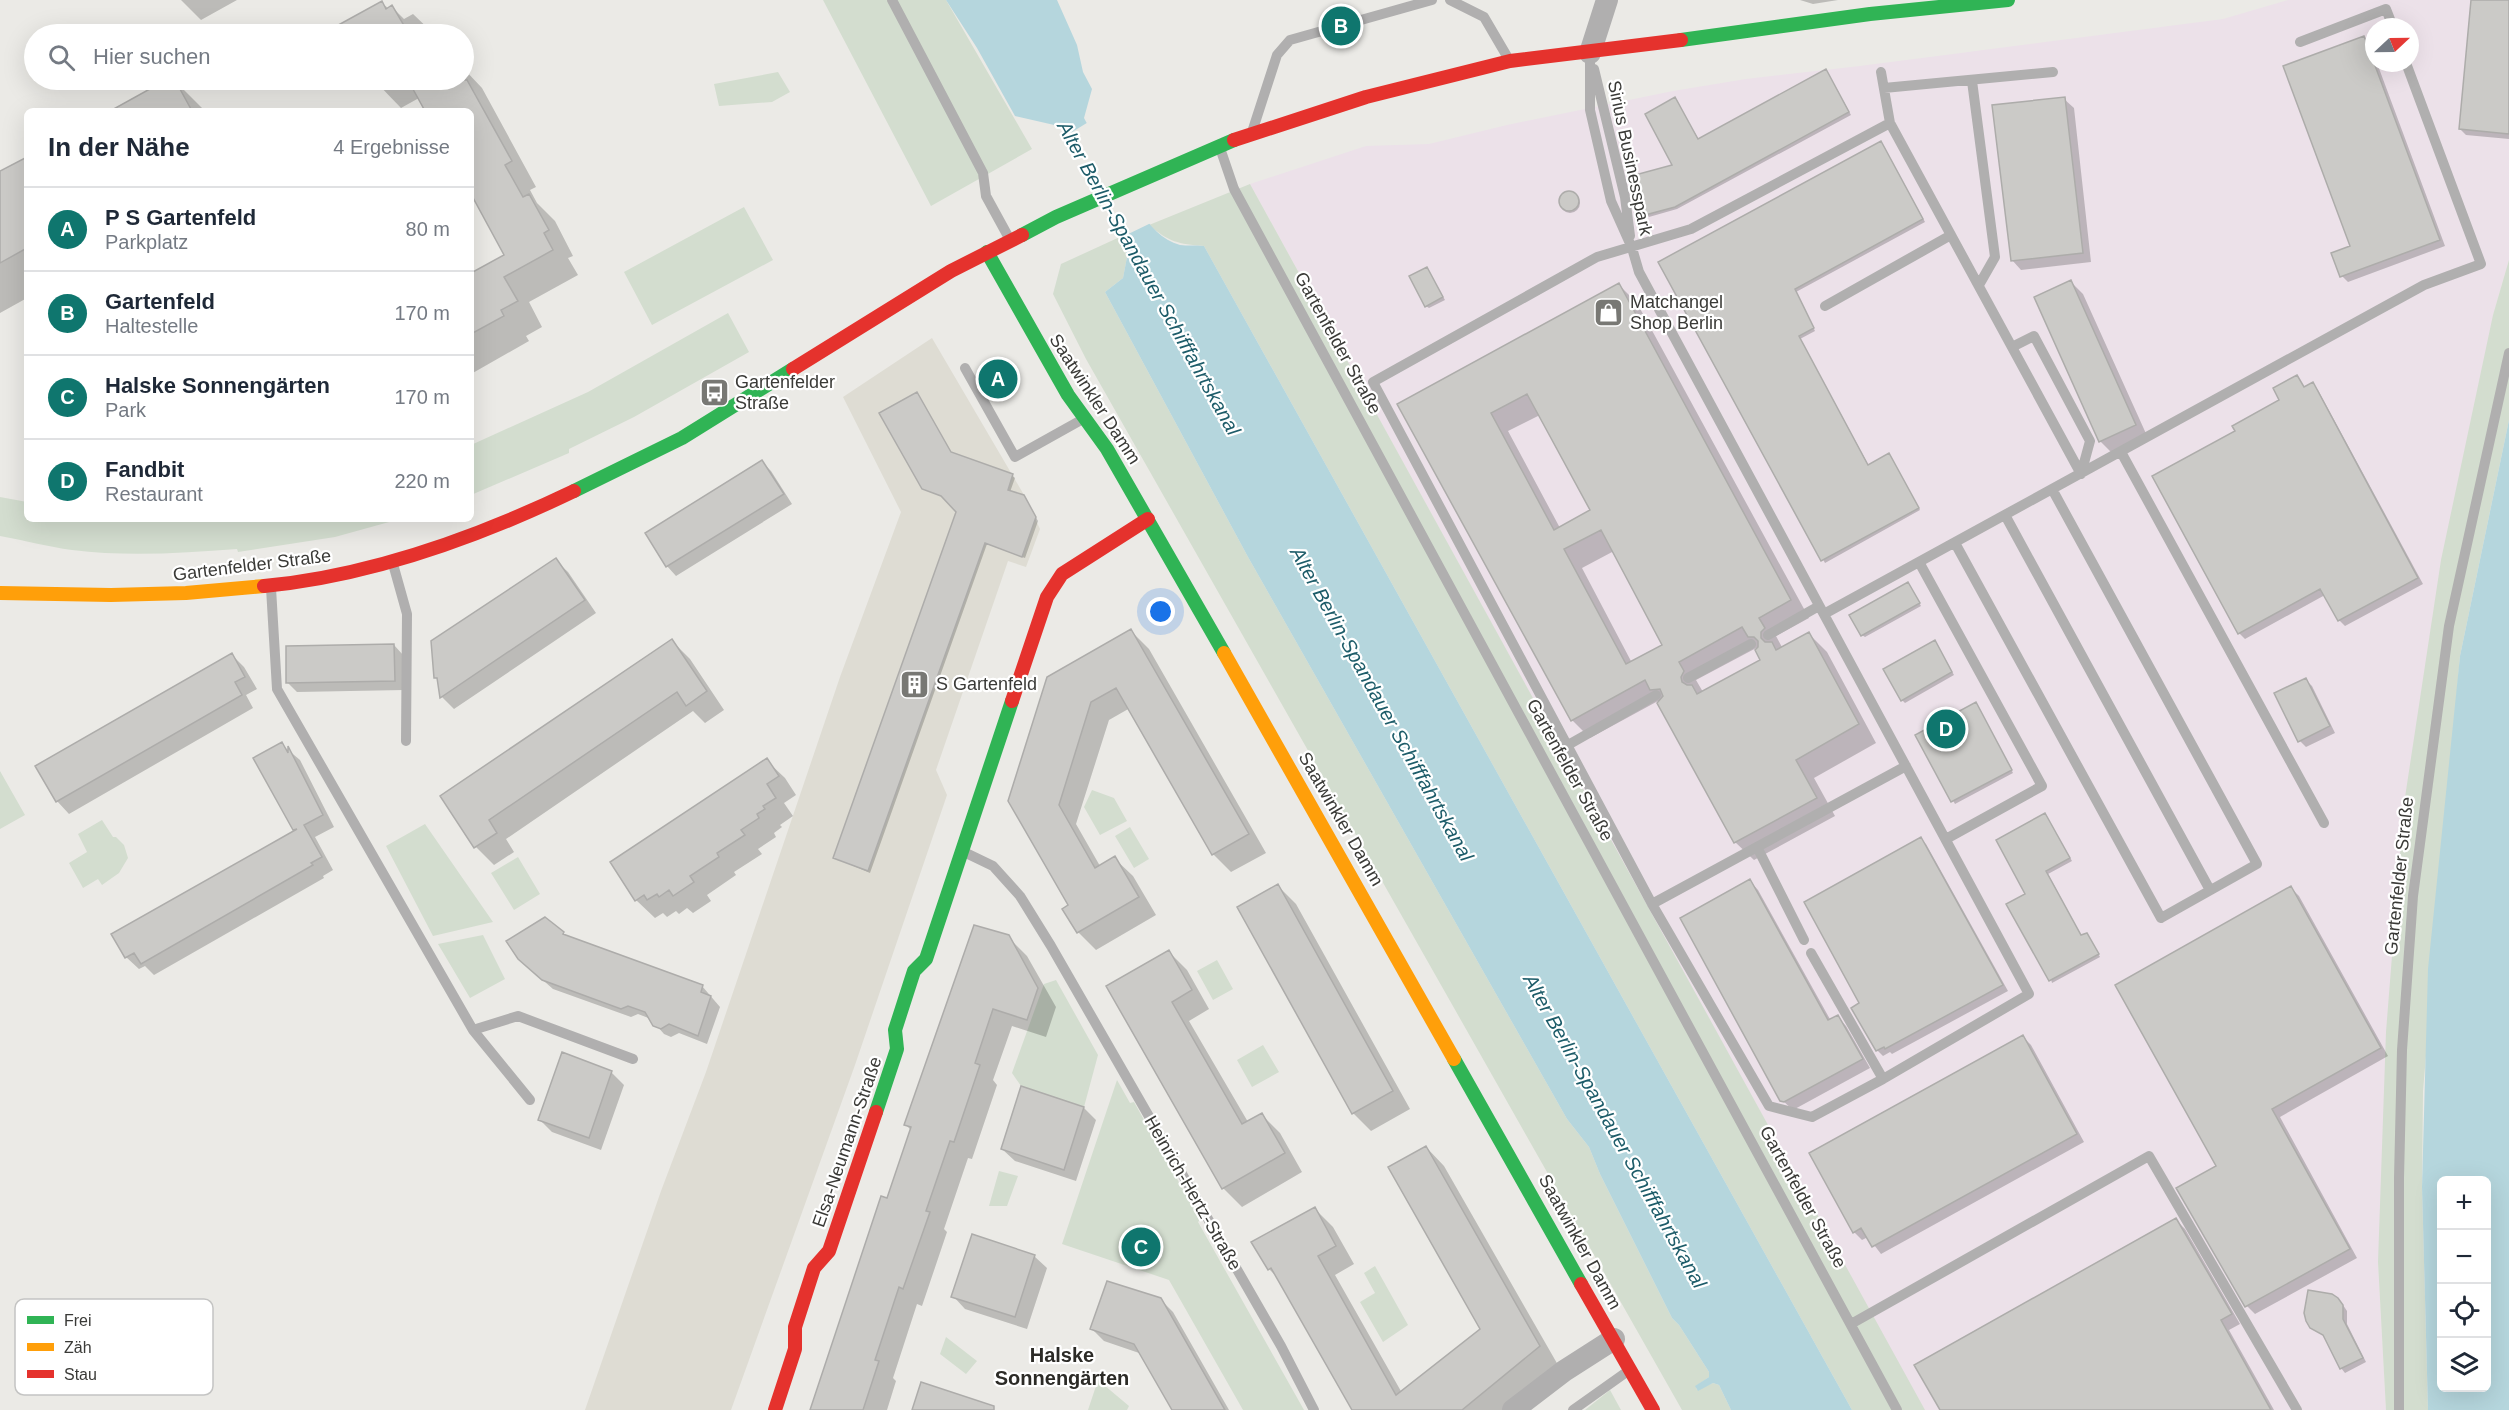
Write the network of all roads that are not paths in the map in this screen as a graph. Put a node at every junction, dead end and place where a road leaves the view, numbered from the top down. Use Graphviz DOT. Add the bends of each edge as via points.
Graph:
graph roads {
  1 [pos="892,0"];
  2 [pos="1432,0"];
  3 [pos="1450,0"];
  4 [pos="1607,0"];
  5 [pos="2008,0"];
  6 [pos="2389,18"];
  7 [pos="2300,42"];
  8 [pos="1590,53"];
  9 [pos="1510,61"];
  10 [pos="1881,72"];
  11 [pos="2053,72"];
  12 [pos="2409,72"];
  13 [pos="1972,81"];
  14 [pos="1884,88"];
  15 [pos="1890,123"];
  16 [pos="1252,132"];
  17 [pos="1219,145"];
  18 [pos="1951,235"];
  19 [pos="1010,240"];
  20 [pos="1632,248"];
  21 [pos="987,252"];
  22 [pos="1978,285"];
  23 [pos="1826,306"];
  24 [pos="2012,347"];
  25 [pos="2509,353"];
  26 [pos="965,368"];
  27 [pos="1083,419"];
  28 [pos="2121,452"];
  29 [pos="2081,474"];
  30 [pos="2052,489"];
  31 [pos="2005,515"];
  32 [pos="1148,519"];
  33 [pos="1955,543"];
  34 [pos="392,560"];
  35 [pos="1919,562"];
  36 [pos="0,581"];
  37 [pos="271,585"];
  38 [pos="37,592"];
  39 [pos="0,593"];
  40 [pos="1821,610"];
  41 [pos="1768,634"];
  42 [pos="1751,644"];
  43 [pos="1688,678"];
  44 [pos="1656,695"];
  45 [pos="406,741"];
  46 [pos="1568,745"];
  47 [pos="1906,766"];
  48 [pos="2324,823"];
  49 [pos="1947,839"];
  50 [pos="1757,847"];
  51 [pos="963,852"];
  52 [pos="2210,890"];
  53 [pos="1652,904"];
  54 [pos="1804,940"];
  55 [pos="1811,953"];
  56 [pos="472,1030"];
  57 [pos="633,1059"];
  58 [pos="1883,1079"];
  59 [pos="530,1100"];
  60 [pos="1851,1324"];
  61 [pos="1614,1339"];
  62 [pos="1631,1370"];
  63 [pos="775,1410"];
  64 [pos="1314,1410"];
  65 [pos="1513,1410"];
  66 [pos="1573,1410"];
  67 [pos="1653,1410"];
  68 [pos="1897,1410"];
  69 [pos="2297,1410"];
  70 [pos="2399,1410"];
  1 -- 19 [label="lane" via="983,173 986,196"];
  2 -- 16 [label="lane" via="1290,40 1277,55"];
  3 -- 9 [label="lane" via="1484,17"];
  4 -- 8 [label="street"];
  5 -- 8 [label="main road" via="1870,14"];
  6 -- 7 [label="lane" via="2386,9"];
  8 -- 9 [label="main road"];
  8 -- 20 [label="lane, Sirius Businesspark" via="1625,197"];
  9 -- 16 [label="main road" via="1366,97"];
  10 -- 14 [label="lane"];
  11 -- 13 [label="lane"];
  12 -- 28 [label="lane" via="2481,264 2424,285"];
  13 -- 14 [label="lane"];
  13 -- 22 [label="lane" via="1995,257"];
  14 -- 15 [label="lane"];
  15 -- 18 [label="lane"];
  15 -- 20 [label="lane" via="1691,229"];
  16 -- 17 [label="main road"];
  17 -- 19 [label="main road, Gartenfelder Straße" via="1150,173"];
  17 -- 60 [label="lane, Gartenfelder Straße" via="1234,189"];
  18 -- 22 [label="lane"];
  18 -- 23 [label="lane"];
  19 -- 21 [label="main road, Gartenfelder Straße"];
  20 -- 40 [label="lane, Sirius Businesspark" via="1639,272"];
  20 -- 46 [label="lane" via="1597,257 1373,382"];
  21 -- 27 [label="main road, Saatwinkler Damm"];
  21 -- 34 [label="main road, Gartenfelder Straße" via="672,443 538,508 474,534"];
  22 -- 24 [label="lane"];
  24 -- 29 [label="lane"];
  24 -- 29 [label="lane" via="2034,336 2090,441"];
  25 -- 70 [label="lane, Gartenfelder Straße" via="2449,626 2413,896 2402,1050"];
  26 -- 27 [label="lane" via="1015,457"];
  27 -- 32 [label="main road, Saatwinkler Damm" via="1107,450"];
  28 -- 29 [label="lane"];
  28 -- 48 [label="lane"];
  29 -- 30 [label="lane"];
  30 -- 31 [label="lane"];
  30 -- 52 [label="lane" via="2258,864"];
  31 -- 33 [label="lane"];
  31 -- 52 [label="lane"];
  32 -- 51 [label="main road, Elsa-Neumann-Straße" via="1062,574 1047,597"];
  32 -- 61 [label="main road, Saatwinkler Damm"];
  33 -- 35 [label="lane"];
  33 -- 52 [label="lane" via="2161,918"];
  34 -- 37 [label="main road, Gartenfelder Straße"];
  34 -- 45 [label="lane" via="407,614"];
  35 -- 40 [label="lane"];
  35 -- 49 [label="lane" via="2042,786"];
  36 -- 38 [label="main road, Gartenfelder Straße"];
  37 -- 38 [label="main road, Gartenfelder Straße" via="122,595"];
  37 -- 56 [label="lane" via="277,689"];
  38 -- 39 [label="main road, Gartenfelder Straße"];
  40 -- 41 [label="lane"];
  40 -- 47 [label="lane, Sirius Businesspark"];
  42 -- 43 [label="lane"];
  44 -- 46 [label="lane"];
  46 -- 53 [label="lane"];
  47 -- 49 [label="lane, Sirius Businesspark"];
  47 -- 50 [label="lane"];
  49 -- 58 [label="lane, Sirius Businesspark" via="2029,994"];
  50 -- 53 [label="lane"];
  50 -- 54 [label="lane"];
  51 -- 63 [label="main road, Elsa-Neumann-Straße" via="926,959 914,971 895,1030 897,1050 830,1251 814,1268 795,1327 795,1349"];
  51 -- 64 [label="lane, Heinrich-Hertz-Straße" via="993,866 1020,896 1070,977"];
  53 -- 58 [label="lane" via="1769,1106 1812,1117"];
  55 -- 58 [label="lane"];
  56 -- 57 [label="lane" via="518,1016"];
  56 -- 59 [label="lane"];
  60 -- 68 [label="lane, Gartenfelder Straße"];
  60 -- 69 [label="lane" via="2149,1156"];
  61 -- 62 [label="main road, Saatwinkler Damm"];
  61 -- 65 [label="street"];
  62 -- 66 [label="lane"];
  62 -- 67 [label="main road, Saatwinkler Damm"];
}
